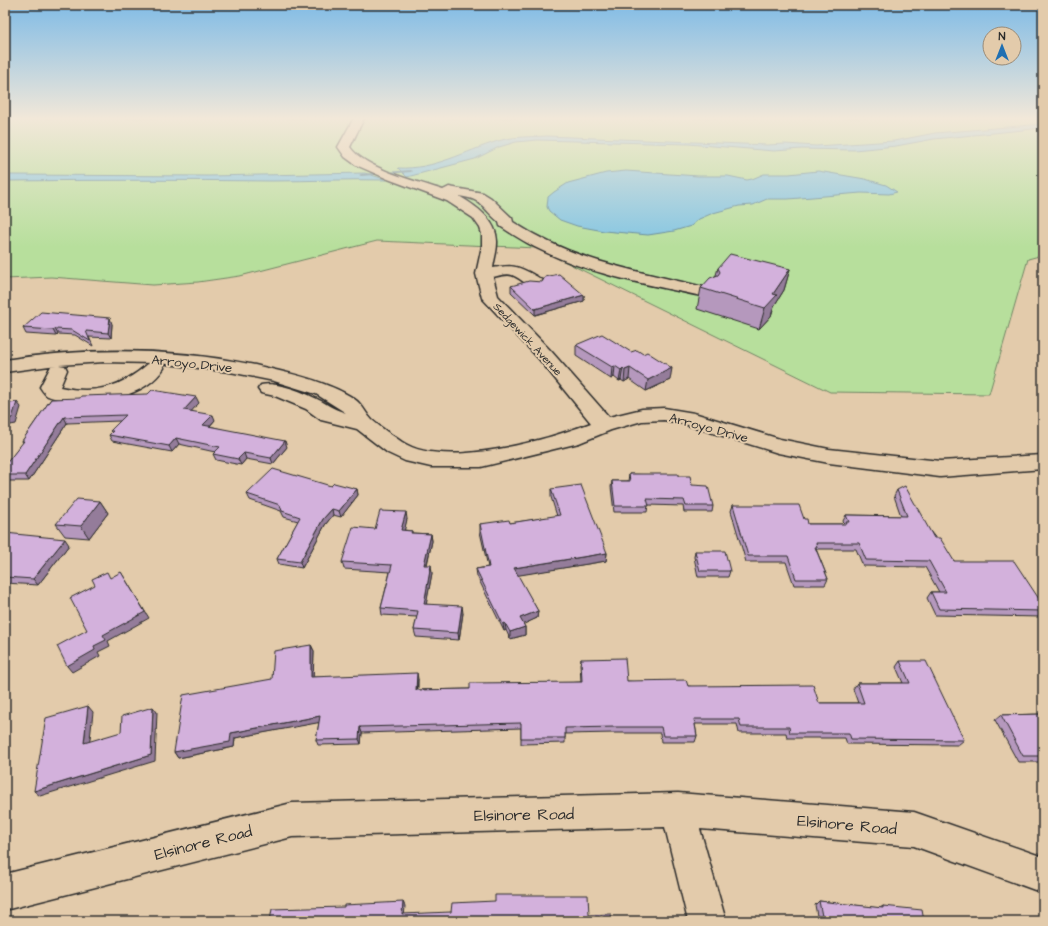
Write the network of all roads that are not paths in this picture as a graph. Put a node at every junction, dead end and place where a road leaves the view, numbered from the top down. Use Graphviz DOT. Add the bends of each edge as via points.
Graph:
graph roads {
  1 [pos="360,161"];
  2 [pos="432,190"];
  3 [pos="484,274"];
  4 [pos="536,283"];
  5 [pos="706,292"];
  6 [pos="5,366"];
  7 [pos="155,368"];
  8 [pos="58,370"];
  9 [pos="5,377"];
  10 [pos="287,386"];
  11 [pos="604,425"];
  12 [pos="1043,462"];
  13 [pos="678,810"];
  14 [pos="1043,875"];
  15 [pos="5,892"];
  16 [pos="707,921"];
  1 -- 2 [label="street, Sedgewick Avenue" via="386,174"];
  2 -- 3 [label="street, Sedgewick Avenue" via="452,198 481,218 488,230 490,242"];
  2 -- 5 [label="street" via="478,196 518,233 576,260"];
  3 -- 4 [label="street" via="516,271"];
  3 -- 11 [label="street, Sedgewick Avenue" via="485,287 490,298 545,355"];
  6 -- 10 [label="street, Arroyo Drive" via="43,360 104,356 167,358 230,366 278,376"];
  7 -- 8 [label="street, Arroyo Drive"];
  7 -- 8 [label="street" via="133,385 117,391 78,396 54,392 50,387"];
  7 -- 10 [label="street, Arroyo Drive"];
  8 -- 9 [label="street, Arroyo Drive"];
  10 -- 11 [label="street, Arroyo Drive" via="328,415 364,424 396,448 430,460 480,460 572,438"];
  11 -- 12 [label="street, Arroyo Drive" via="642,414 664,414 687,418 778,446 822,455 940,469"];
  13 -- 14 [label="street, Elsinore Road" via="914,829"];
  13 -- 15 [label="street, Elsinore Road" via="292,820"];
  13 -- 16 [label="street"];
}
